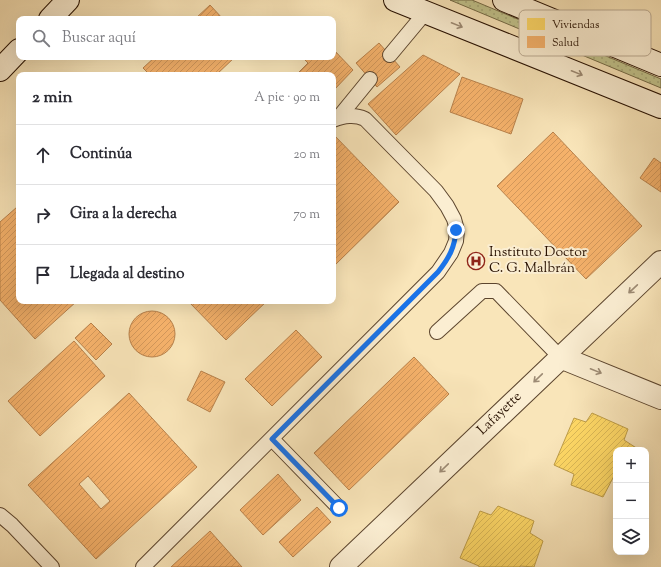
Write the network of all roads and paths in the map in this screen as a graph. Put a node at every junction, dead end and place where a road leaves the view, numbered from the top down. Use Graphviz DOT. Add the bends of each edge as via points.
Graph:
graph roads {
  1 [pos="68,0"];
  2 [pos="395,0"];
  3 [pos="504,0"];
  4 [pos="528,10"];
  5 [pos="425,13"];
  6 [pos="53,16"];
  7 [pos="519,50"];
  8 [pos="16,53"];
  9 [pos="390,55"];
  10 [pos="533,56"];
  11 [pos="639,56"];
  12 [pos="661,65"];
  13 [pos="0,70"];
  14 [pos="370,80"];
  15 [pos="661,107"];
  16 [pos="336,119"];
  17 [pos="661,262"];
  18 [pos="438,332"];
  19 [pos="560,357"];
  20 [pos="661,398"];
  21 [pos="272,439"];
  22 [pos="339,508"];
  23 [pos="0,515"];
  24 [pos="52,567"];
  25 [pos="143,567"];
  26 [pos="341,567"];
  1 -- 6 [label="street"];
  2 -- 5 [label="street"];
  3 -- 4 [label="street"];
  5 -- 7 [label="street, one-way"];
  5 -- 9 [label="lane"];
  8 -- 13 [label="street"];
  10 -- 15 [label="street, one-way"];
  11 -- 12 [label="street"];
  14 -- 16 [label="lane"];
  16 -- 21 [label="lane" via="358,116 365,119 436,191 454,219 456,241 452,253 438,272"];
  17 -- 19 [label="street, Lafayette, one-way"];
  18 -- 19 [label="lane" via="482,291 496,291"];
  19 -- 20 [label="street, one-way"];
  19 -- 26 [label="street, Lafayette, one-way"];
  21 -- 22 [label="lane"];
  21 -- 25 [label="lane"];
  23 -- 24 [label="lane"];
}
